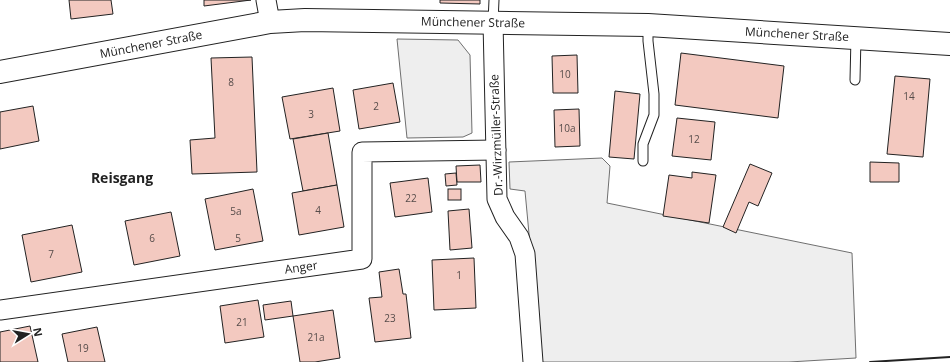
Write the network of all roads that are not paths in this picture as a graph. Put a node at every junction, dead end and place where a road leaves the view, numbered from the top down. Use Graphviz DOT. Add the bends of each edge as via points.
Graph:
graph roads {
  1 [pos="266,0"];
  2 [pos="494,0"];
  3 [pos="270,22"];
  4 [pos="494,22"];
  5 [pos="648,25"];
  6 [pos="856,37"];
  7 [pos="950,44"];
  8 [pos="0,72"];
  9 [pos="855,80"];
  10 [pos="496,150"];
  11 [pos="643,161"];
  12 [pos="0,310"];
  13 [pos="533,362"];
  1 -- 3 [label="street"];
  2 -- 4 [label="lane"];
  3 -- 4 [label="main road, Münchener Straße"];
  3 -- 8 [label="main road, Münchener Straße"];
  4 -- 5 [label="main road, Münchener Straße"];
  4 -- 10 [label="street, Dr.-Wirzmüller-Straße"];
  5 -- 6 [label="main road, Münchener Straße"];
  5 -- 11 [label="lane" via="654,116 643,144"];
  6 -- 7 [label="main road, Münchener Straße"];
  6 -- 9 [label="lane"];
  10 -- 12 [label="street, Anger" via="362,152 362,259"];
  10 -- 13 [label="street, Dr.-Wirzmüller-Straße" via="497,199 523,245 525,254"];
}
